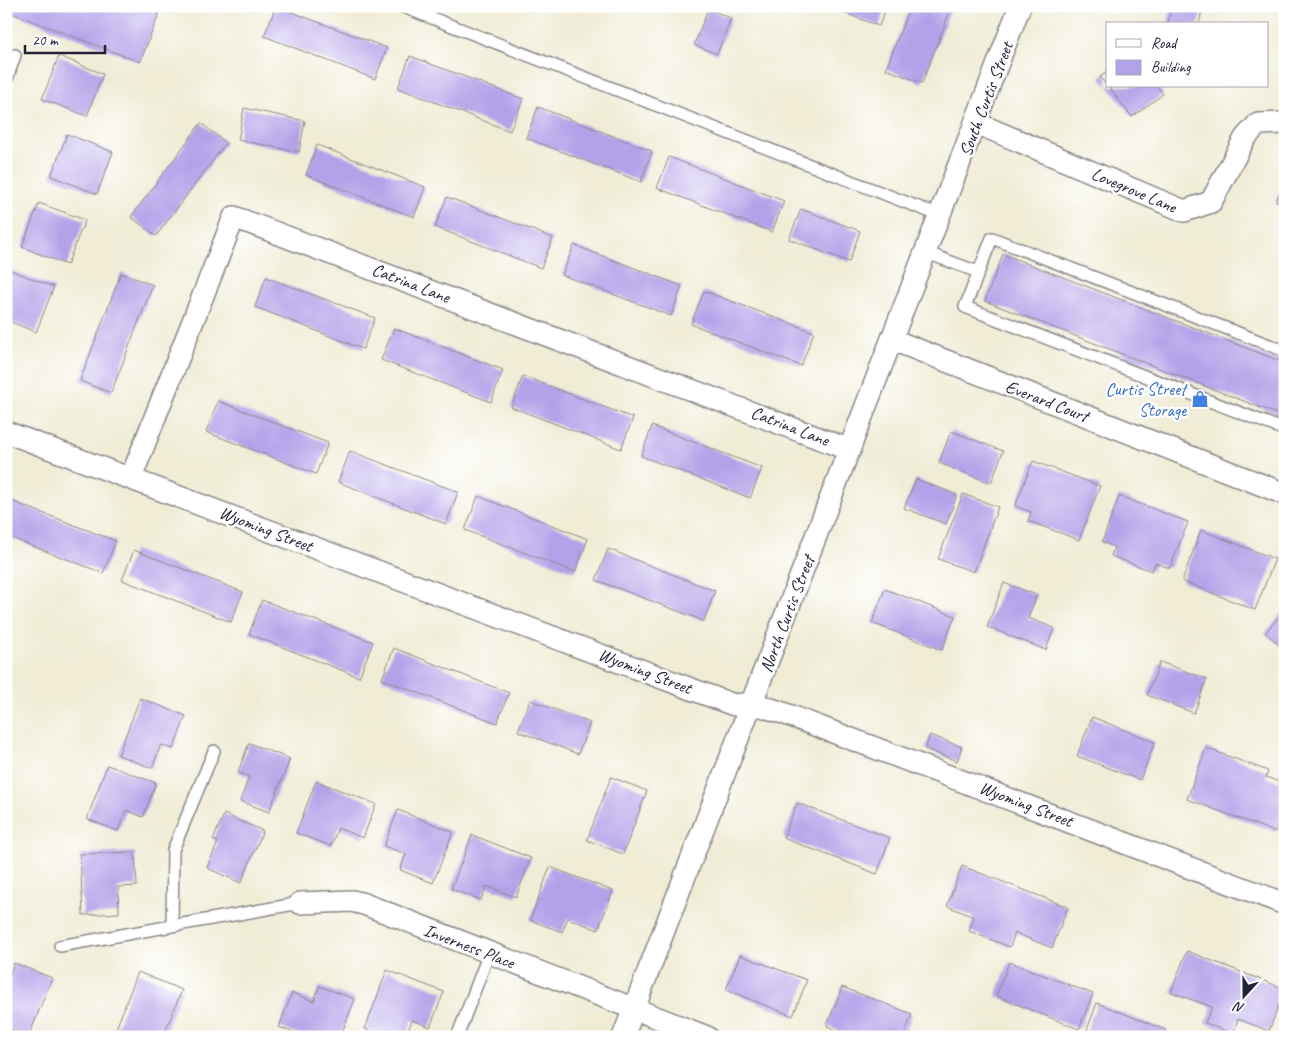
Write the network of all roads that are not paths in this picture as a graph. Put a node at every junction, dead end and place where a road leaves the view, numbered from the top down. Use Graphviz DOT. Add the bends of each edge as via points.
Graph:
graph roads {
  1 [pos="401,6"];
  2 [pos="1020,6"];
  3 [pos="15,55"];
  4 [pos="6,82"];
  5 [pos="1285,122"];
  6 [pos="976,123"];
  7 [pos="951,191"];
  8 [pos="941,216"];
  9 [pos="927,253"];
  10 [pos="978,272"];
  11 [pos="893,340"];
  12 [pos="1285,351"];
  13 [pos="1285,430"];
  14 [pos="6,432"];
  15 [pos="850,450"];
  16 [pos="131,478"];
  17 [pos="1285,494"];
  18 [pos="753,703"];
  19 [pos="214,751"];
  20 [pos="300,903"];
  21 [pos="1285,904"];
  22 [pos="172,926"];
  23 [pos="60,946"];
  24 [pos="489,953"];
  25 [pos="634,1009"];
  26 [pos="456,1037"];
  27 [pos="623,1037"];
  28 [pos="707,1037"];
  1 -- 8 [label="lane"];
  2 -- 6 [label="street, South Curtis Street"];
  3 -- 4 [label="lane"];
  5 -- 6 [label="street, Lovegrove Lane" via="1258,124 1245,138 1211,202 1184,211"];
  6 -- 7 [label="street, South Curtis Street"];
  7 -- 8 [label="street, North Curtis Street"];
  8 -- 9 [label="street, North Curtis Street"];
  9 -- 10 [label="lane"];
  9 -- 11 [label="street, North Curtis Street"];
  10 -- 12 [label="lane" via="992,238"];
  10 -- 13 [label="lane" via="965,307"];
  11 -- 15 [label="street, North Curtis Street"];
  11 -- 17 [label="street, Everard Court"];
  14 -- 16 [label="street, Wyoming Street"];
  15 -- 16 [label="street, Catrina Lane" via="234,217"];
  15 -- 18 [label="street, North Curtis Street"];
  16 -- 18 [label="street, Wyoming Street" via="734,705"];
  18 -- 21 [label="street, Wyoming Street"];
  18 -- 25 [label="street, North Curtis Street"];
  19 -- 22 [label="lane" via="173,850"];
  20 -- 22 [label="lane"];
  20 -- 24 [label="street, Inverness Place" via="352,901"];
  22 -- 23 [label="lane"];
  24 -- 25 [label="street, Inverness Place"];
  24 -- 26 [label="lane"];
  25 -- 27 [label="street, North Curtis Street"];
  25 -- 28 [label="street, Inverness Place"];
}
